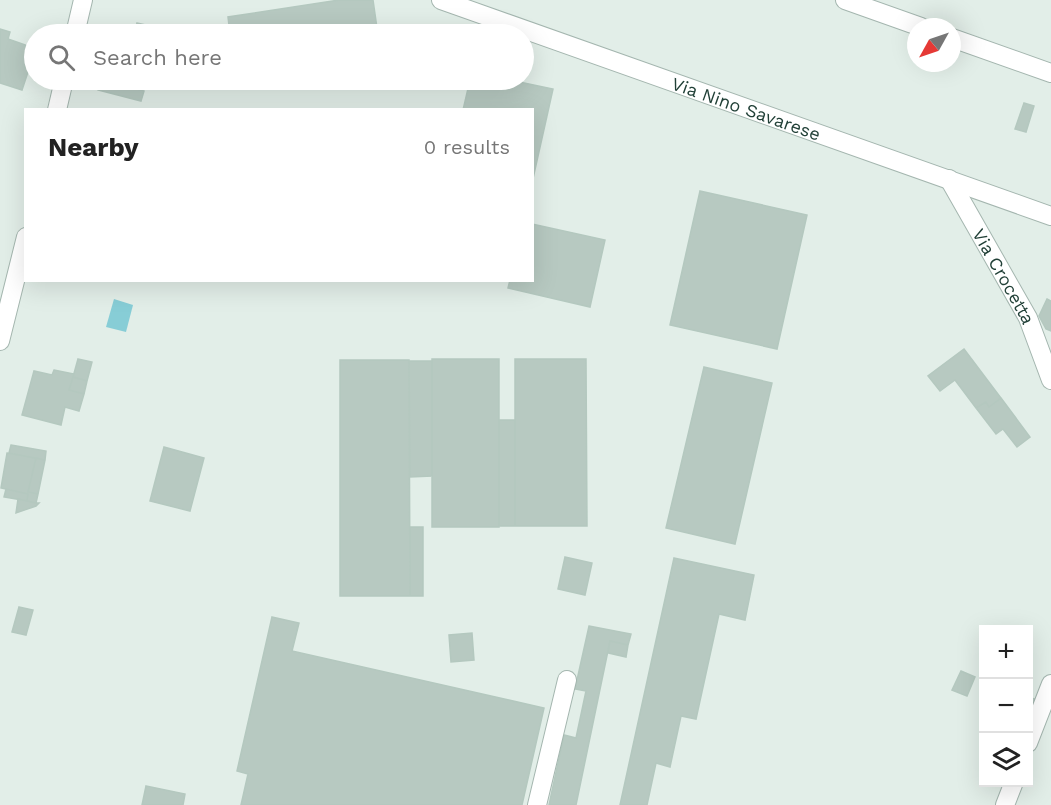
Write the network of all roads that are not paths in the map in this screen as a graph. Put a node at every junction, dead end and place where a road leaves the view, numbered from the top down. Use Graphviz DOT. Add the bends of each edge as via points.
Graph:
graph roads {
  1 [pos="83,0"];
  2 [pos="441,0"];
  3 [pos="845,0"];
  4 [pos="907,22"];
  5 [pos="77,24"];
  6 [pos="509,24"];
  7 [pos="534,33"];
  8 [pos="961,41"];
  9 [pos="1051,73"];
  10 [pos="62,90"];
  11 [pos="57,108"];
  12 [pos="949,179"];
  13 [pos="1051,216"];
  14 [pos="24,242"];
  15 [pos="8,278"];
  16 [pos="0,341"];
  17 [pos="1051,380"];
  18 [pos="567,680"];
  19 [pos="1051,684"];
  20 [pos="1033,733"];
  21 [pos="1012,787"];
  22 [pos="537,805"];
  23 [pos="1005,805"];
  1 -- 5 [label="street"];
  2 -- 6 [label="street, Via Nino Savarese"];
  3 -- 4 [label="street"];
  7 -- 12 [label="street, Via Nino Savarese"];
  8 -- 9 [label="street"];
  10 -- 11 [label="street"];
  12 -- 13 [label="street, Via Nino Savarese"];
  12 -- 17 [label="street, Via Crocetta" via="1028,318"];
  14 -- 15 [label="street"];
  15 -- 16 [label="street"];
  18 -- 22 [label="street"];
  19 -- 20 [label="street"];
  21 -- 23 [label="street"];
}
